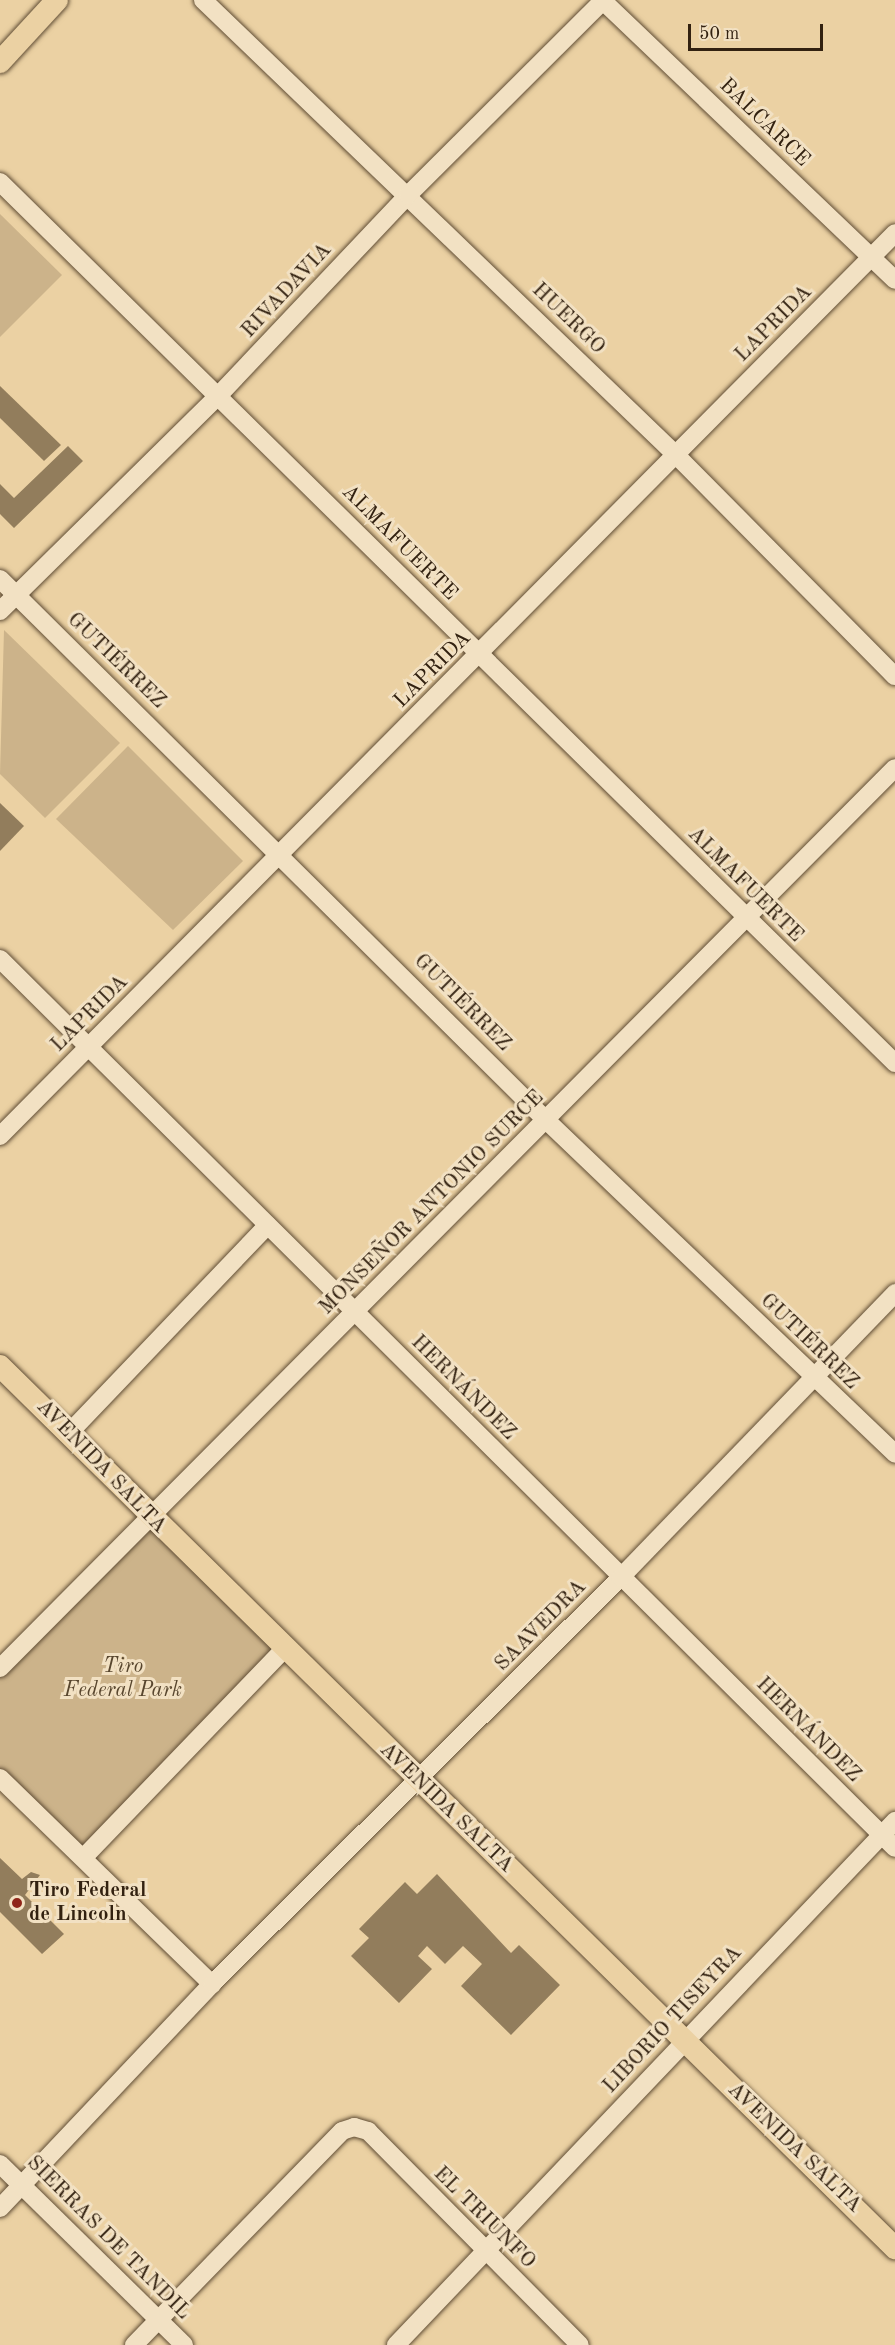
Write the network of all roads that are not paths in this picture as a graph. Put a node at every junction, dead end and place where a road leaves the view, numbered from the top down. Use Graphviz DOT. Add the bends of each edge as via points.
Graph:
graph roads {
  1 [pos="57,0"];
  2 [pos="203,0"];
  3 [pos="603,0"];
  4 [pos="0,62"];
  5 [pos="0,182"];
  6 [pos="408,195"];
  7 [pos="895,233"];
  8 [pos="872,257"];
  9 [pos="895,280"];
  10 [pos="218,396"];
  11 [pos="676,455"];
  12 [pos="0,579"];
  13 [pos="15,595"];
  14 [pos="0,610"];
  15 [pos="481,655"];
  16 [pos="895,676"];
  17 [pos="895,768"];
  18 [pos="280,852"];
  19 [pos="749,920"];
  20 [pos="0,959"];
  21 [pos="89,1047"];
  22 [pos="895,1063"];
  23 [pos="546,1120"];
  24 [pos="0,1136"];
  25 [pos="268,1226"];
  26 [pos="895,1293"];
  27 [pos="355,1312"];
  28 [pos="0,1366"];
  29 [pos="813,1377"];
  30 [pos="70,1432"];
  31 [pos="895,1454"];
  32 [pos="149,1516"];
  33 [pos="621,1577"];
  34 [pos="284,1649"];
  35 [pos="0,1668"];
  36 [pos="0,1778"];
  37 [pos="419,1781"];
  38 [pos="895,1821"];
  39 [pos="881,1835"];
  40 [pos="895,1848"];
  41 [pos="85,1856"];
  42 [pos="212,1984"];
  43 [pos="683,2040"];
  44 [pos="0,2164"];
  45 [pos="22,2185"];
  46 [pos="0,2208"];
  47 [pos="895,2248"];
  48 [pos="487,2253"];
  49 [pos="159,2320"];
  50 [pos="134,2345"];
  51 [pos="184,2345"];
  52 [pos="396,2345"];
  53 [pos="580,2345"];
  1 -- 4 [label="main road"];
  2 -- 6 [label="street, HUERGO"];
  3 -- 6 [label="street, RIVADAVIA"];
  3 -- 8 [label="street, BALCARCE"];
  5 -- 10 [label="street, ALMAFUERTE"];
  6 -- 10 [label="street, RIVADAVIA"];
  6 -- 11 [label="street, HUERGO"];
  7 -- 8 [label="street, LAPRIDA"];
  8 -- 9 [label="street, BALCARCE"];
  8 -- 11 [label="street, LAPRIDA"];
  10 -- 13 [label="street, RIVADAVIA"];
  10 -- 15 [label="street, ALMAFUERTE"];
  11 -- 15 [label="street, LAPRIDA"];
  11 -- 16 [label="street, HUERGO"];
  12 -- 13 [label="street, GUTIÉRREZ"];
  13 -- 14 [label="street, RIVADAVIA"];
  13 -- 18 [label="street, GUTIÉRREZ"];
  15 -- 18 [label="street, LAPRIDA"];
  15 -- 19 [label="street, ALMAFUERTE"];
  17 -- 19 [label="street, MONSEÑOR ANTONIO SURCE"];
  18 -- 21 [label="street, LAPRIDA"];
  18 -- 23 [label="street, GUTIÉRREZ"];
  19 -- 22 [label="street, ALMAFUERTE"];
  19 -- 23 [label="street, MONSEÑOR ANTONIO SURCE"];
  20 -- 21 [label="street, HERNÁNDEZ"];
  21 -- 24 [label="street, LAPRIDA"];
  21 -- 25 [label="street, HERNÁNDEZ"];
  23 -- 27 [label="street, MONSEÑOR ANTONIO SURCE"];
  23 -- 29 [label="street, GUTIÉRREZ"];
  25 -- 27 [label="street, HERNÁNDEZ"];
  25 -- 30 [label="street"];
  26 -- 29 [label="street, SAAVEDRA"];
  27 -- 32 [label="street, MONSEÑOR ANTONIO SURCE"];
  27 -- 33 [label="street, HERNÁNDEZ"];
  28 -- 30 [label="main road, AVENIDA SALTA"];
  29 -- 31 [label="street, GUTIÉRREZ"];
  29 -- 33 [label="street, SAAVEDRA"];
  30 -- 32 [label="main road, AVENIDA SALTA"];
  32 -- 34 [label="main road, AVENIDA SALTA"];
  32 -- 35 [label="street, MONSEÑOR ANTONIO SURCE"];
  33 -- 37 [label="street, SAAVEDRA"];
  33 -- 39 [label="street, HERNÁNDEZ"];
  34 -- 37 [label="main road, AVENIDA SALTA"];
  34 -- 41 [label="street"];
  36 -- 41 [label="street"];
  37 -- 42 [label="street, SAAVEDRA"];
  37 -- 43 [label="main road, AVENIDA SALTA"];
  38 -- 39 [label="street, LIBORIO TISEYRA"];
  39 -- 40 [label="street, HERNÁNDEZ"];
  39 -- 43 [label="street, LIBORIO TISEYRA"];
  41 -- 42 [label="street"];
  42 -- 45 [label="street, SAAVEDRA"];
  43 -- 47 [label="main road, AVENIDA SALTA"];
  43 -- 48 [label="street, LIBORIO TISEYRA"];
  44 -- 45 [label="street, SIERRAS DE TANDIL"];
  45 -- 46 [label="street, SAAVEDRA"];
  45 -- 49 [label="street, SIERRAS DE TANDIL"];
  48 -- 49 [label="street, EL TRIUNFO" via="368,2131 354,2127 342,2131"];
  48 -- 52 [label="street, LIBORIO TISEYRA"];
  48 -- 53 [label="street, EL TRIUNFO"];
  49 -- 50 [label="street"];
  49 -- 51 [label="street, SIERRAS DE TANDIL"];
}
